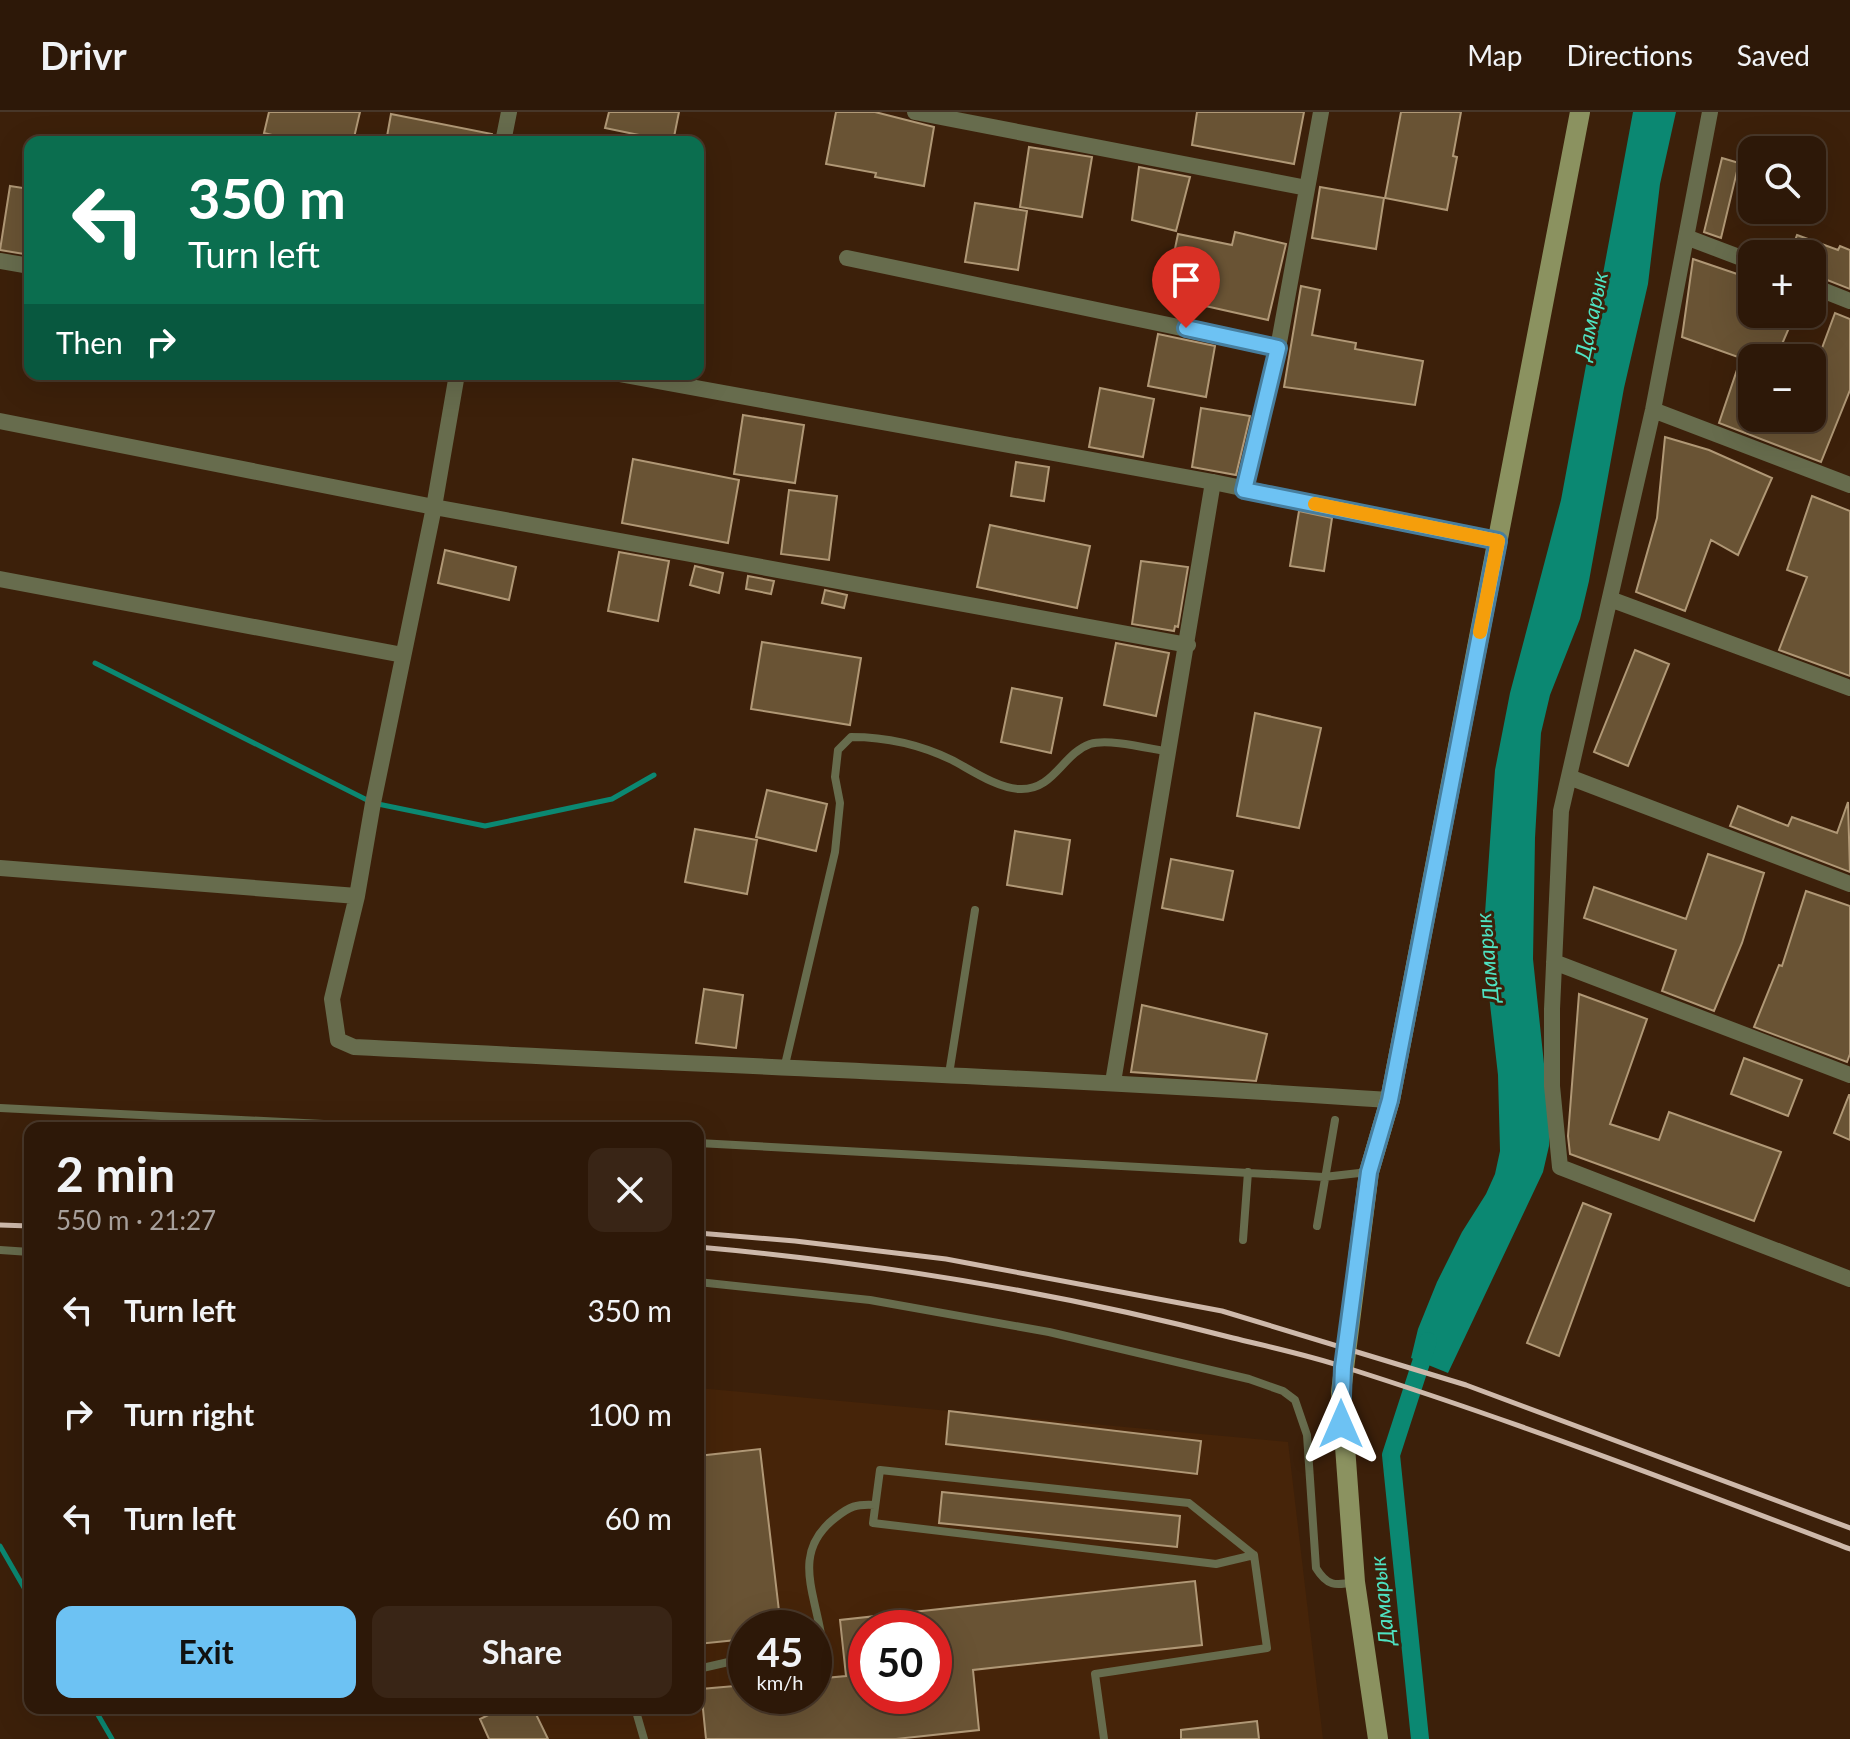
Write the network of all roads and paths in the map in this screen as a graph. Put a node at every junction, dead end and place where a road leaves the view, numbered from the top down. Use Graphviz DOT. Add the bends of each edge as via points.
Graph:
graph roads {
  1 [pos="509,112"];
  2 [pos="915,112"];
  3 [pos="1321,112"];
  4 [pos="1580,112"];
  5 [pos="1710,112"];
  6 [pos="504,136"];
  7 [pos="1307,188"];
  8 [pos="1686,237"];
  9 [pos="1738,257"];
  10 [pos="847,258"];
  11 [pos="0,261"];
  12 [pos="24,265"];
  13 [pos="1826,292"];
  14 [pos="1850,301"];
  15 [pos="1278,348"];
  16 [pos="456,380"];
  17 [pos="652,380"];
  18 [pos="1653,410"];
  19 [pos="0,421"];
  20 [pos="1213,482"];
  21 [pos="1850,485"];
  22 [pos="1244,490"];
  23 [pos="434,507"];
  24 [pos="1498,541"];
  25 [pos="0,579"];
  26 [pos="1610,599"];
  27 [pos="1188,645"];
  28 [pos="403,655"];
  29 [pos="1850,688"];
  30 [pos="1170,752"];
  31 [pos="1569,777"];
  32 [pos="0,868"];
  33 [pos="1850,884"];
  34 [pos="357,896"];
  35 [pos="975,910"];
  36 [pos="1554,962"];
  37 [pos="784,1069"];
  38 [pos="949,1074"];
  39 [pos="1850,1075"];
  40 [pos="1113,1082"];
  41 [pos="1390,1100"];
  42 [pos="0,1108"];
  43 [pos="1335,1120"];
  44 [pos="283,1122"];
  45 [pos="704,1143"];
  46 [pos="1248,1172"];
  47 [pos="1369,1172"];
  48 [pos="1324,1177"];
  49 [pos="1317,1226"];
  50 [pos="1243,1240"];
  51 [pos="0,1250"];
  52 [pos="24,1252"];
  53 [pos="1850,1279"];
  54 [pos="704,1283"];
  55 [pos="875,1505"];
  56 [pos="1254,1555"];
  57 [pos="1355,1582"];
  58 [pos="817,1610"];
  59 [pos="728,1662"];
  60 [pos="704,1668"];
  61 [pos="637,1714"];
  62 [pos="644,1739"];
  63 [pos="1104,1739"];
  64 [pos="1378,1739"];
  1 -- 6 [label="street"];
  2 -- 7 [label="street"];
  3 -- 7 [label="street"];
  4 -- 24 [label="main road"];
  5 -- 8 [label="street"];
  7 -- 15 [label="street"];
  8 -- 9 [label="street"];
  8 -- 18 [label="street"];
  10 -- 15 [label="street"];
  11 -- 12 [label="street"];
  13 -- 14 [label="street"];
  15 -- 22 [label="street"];
  16 -- 23 [label="street"];
  17 -- 20 [label="street"];
  18 -- 21 [label="street"];
  18 -- 26 [label="street"];
  19 -- 23 [label="street"];
  20 -- 22 [label="street"];
  20 -- 27 [label="street"];
  22 -- 24 [label="street"];
  23 -- 27 [label="street"];
  23 -- 28 [label="street"];
  24 -- 41 [label="main road"];
  25 -- 28 [label="street"];
  26 -- 29 [label="street"];
  26 -- 31 [label="street"];
  27 -- 30 [label="street"];
  28 -- 34 [label="street"];
  30 -- 37 [label="lane" via="1089,745 1046,784 1019,789 886,737 851,737 838,750 835,852"];
  30 -- 40 [label="street"];
  31 -- 33 [label="street"];
  31 -- 36 [label="street" via="1561,811"];
  32 -- 34 [label="street"];
  34 -- 37 [label="street" via="332,999 338,1040 354,1047"];
  35 -- 38 [label="lane"];
  36 -- 39 [label="street"];
  36 -- 53 [label="street" via="1552,1086 1560,1167"];
  37 -- 38 [label="street"];
  38 -- 40 [label="street"];
  40 -- 41 [label="street"];
  41 -- 47 [label="main road"];
  42 -- 44 [label="lane"];
  43 -- 48 [label="lane"];
  45 -- 46 [label="lane"];
  46 -- 48 [label="lane"];
  46 -- 50 [label="lane"];
  47 -- 48 [label="lane"];
  47 -- 57 [label="main road" via="1341,1392"];
  48 -- 49 [label="lane"];
  51 -- 52 [label="lane"];
  54 -- 57 [label="lane" via="870,1300 1034,1330 1283,1391 1295,1400 1307,1435 1316,1568 1334,1586"];
  55 -- 56 [label="lane" via="873,1523 1216,1564"];
  55 -- 56 [label="lane" via="880,1470 1189,1503"];
  55 -- 58 [label="lane" via="852,1504 811,1544 808,1559"];
  56 -- 63 [label="lane" via="1267,1648 1095,1674"];
  57 -- 64 [label="main road"];
  59 -- 60 [label="lane"];
  61 -- 62 [label="lane"];
}
